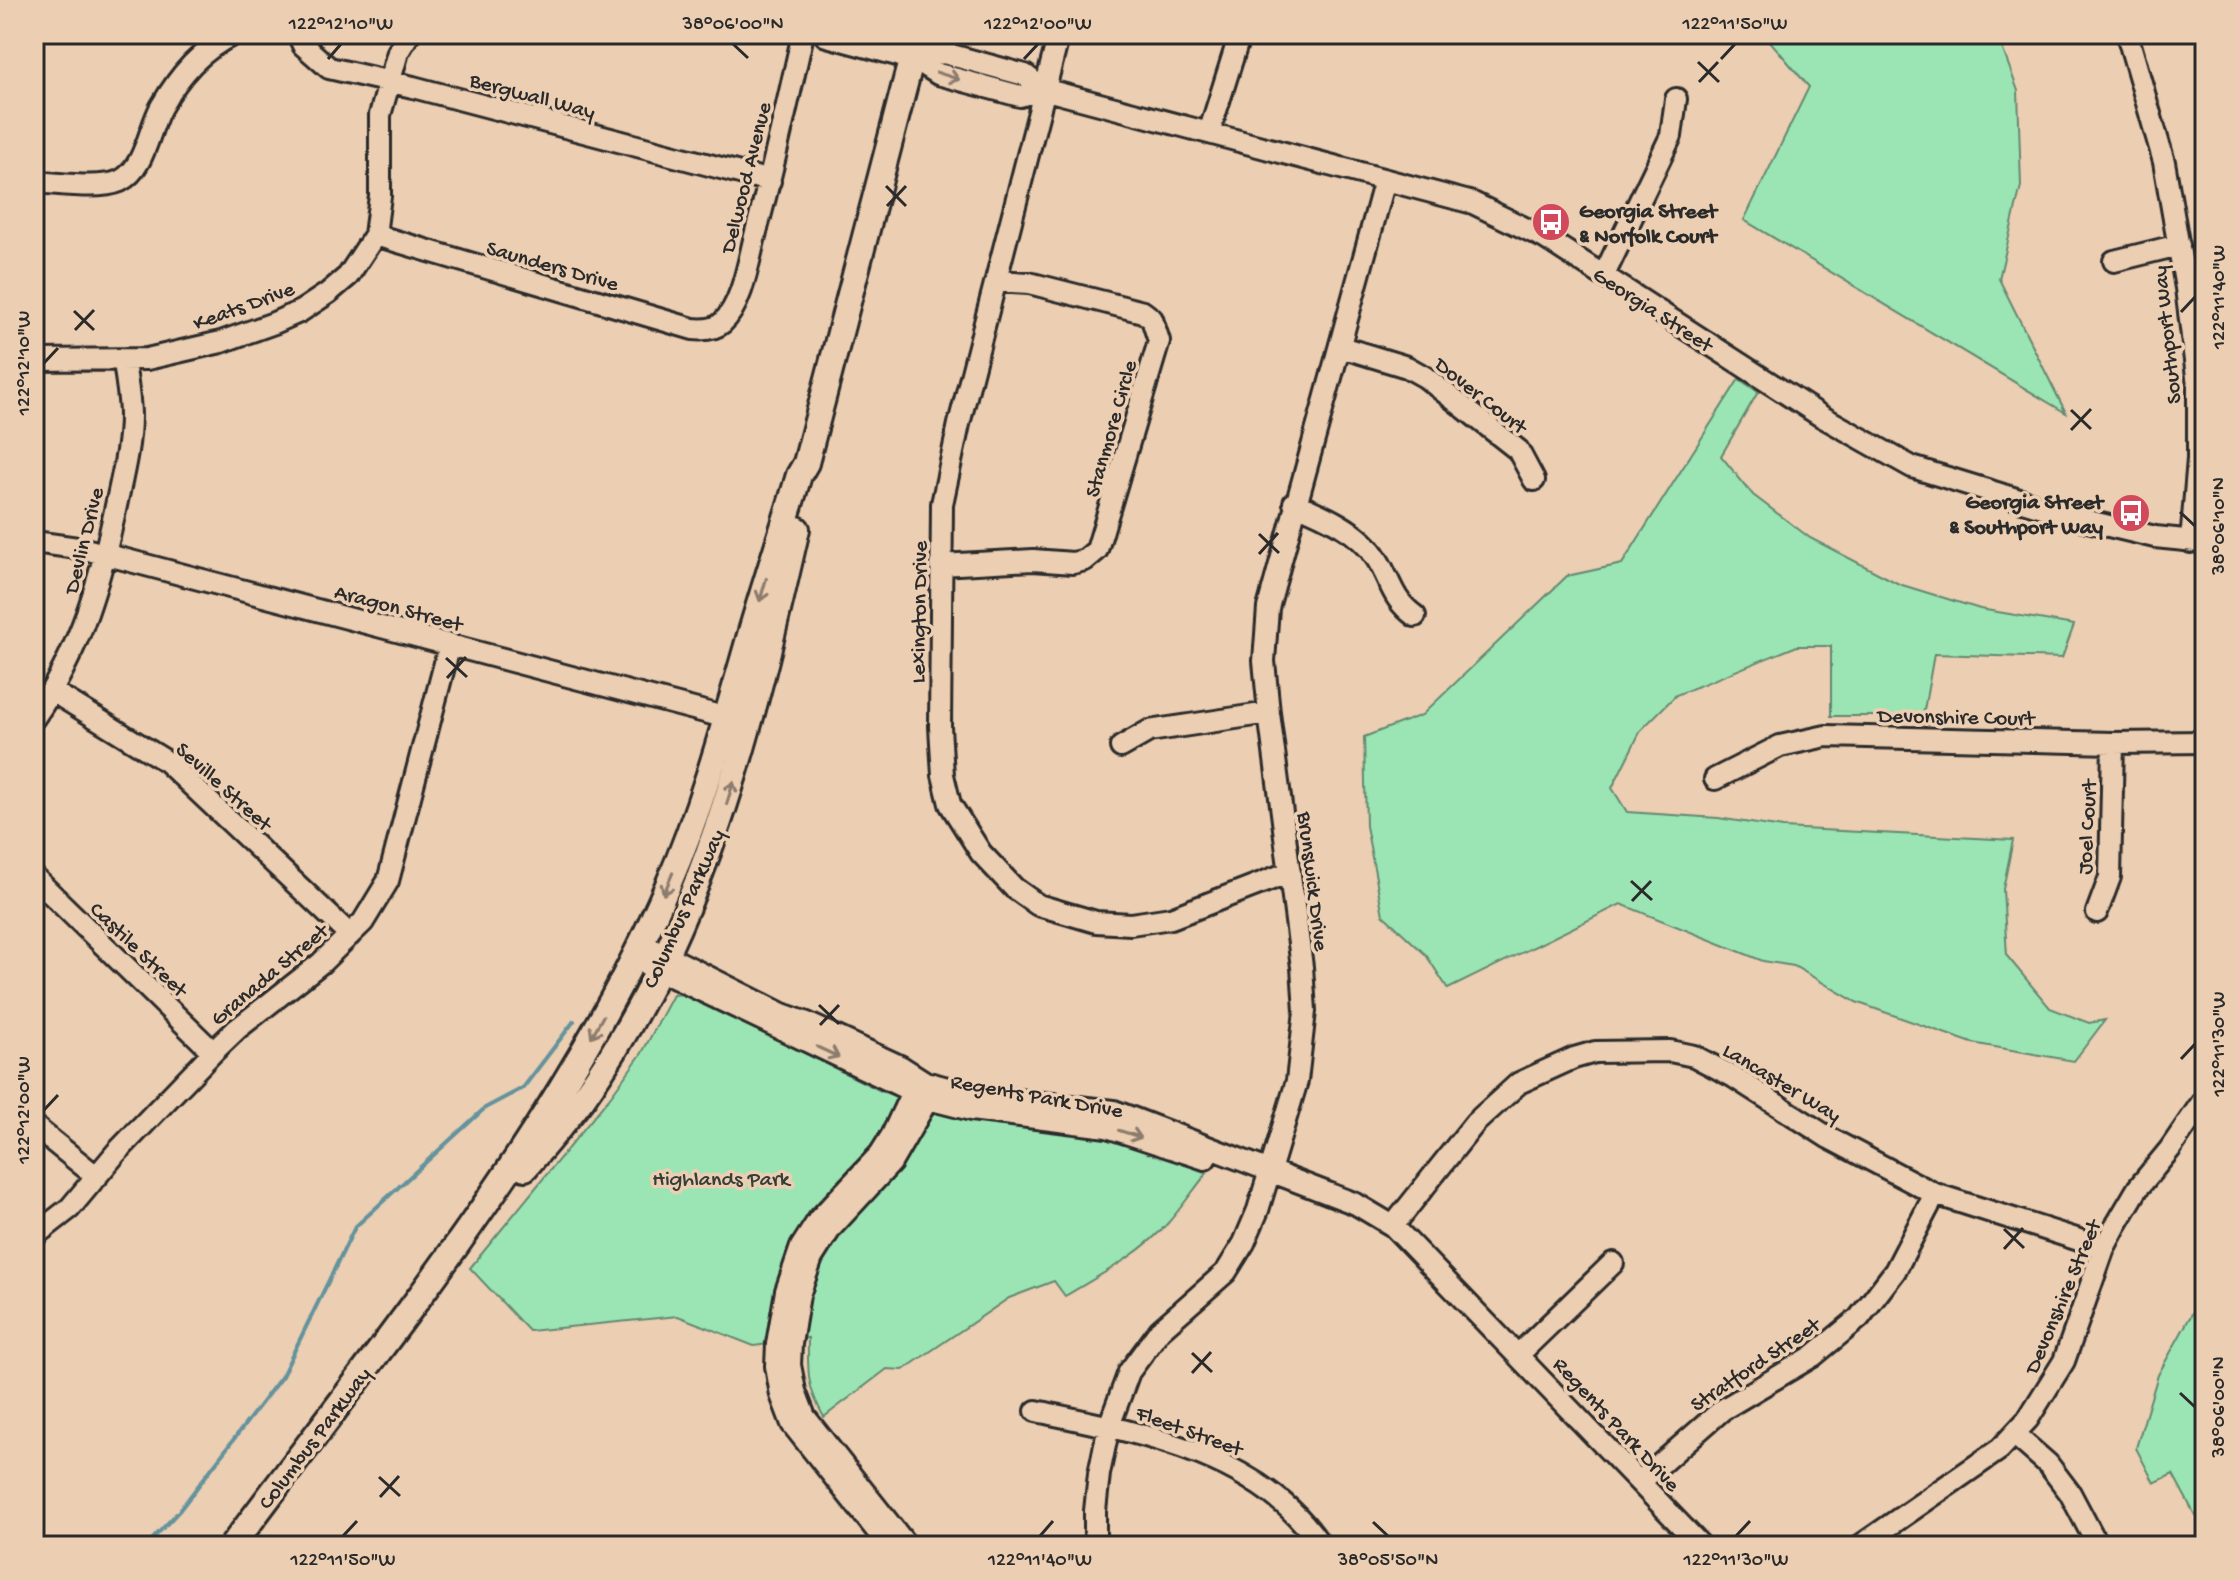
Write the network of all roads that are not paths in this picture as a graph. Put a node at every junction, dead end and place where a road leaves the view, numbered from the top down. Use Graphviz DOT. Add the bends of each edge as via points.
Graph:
graph roads {
  1 [pos="234,34"];
  2 [pos="298,34"];
  3 [pos="409,34"];
  4 [pos="803,34"];
  5 [pos="827,34"];
  6 [pos="1059,34"];
  7 [pos="1240,34"];
  8 [pos="2127,34"];
  9 [pos="915,46"];
  10 [pos="388,83"];
  11 [pos="1043,89"];
  12 [pos="1676,99"];
  13 [pos="1209,133"];
  14 [pos="1385,180"];
  15 [pos="770,181"];
  16 [pos="34,182"];
  17 [pos="375,235"];
  18 [pos="2179,245"];
  19 [pos="2114,261"];
  20 [pos="1604,275"];
  21 [pos="996,281"];
  22 [pos="720,325"];
  23 [pos="1341,347"];
  24 [pos="34,360"];
  25 [pos="124,361"];
  26 [pos="806,463"];
  27 [pos="1534,480"];
  28 [pos="1294,503"];
  29 [pos="34,542"];
  30 [pos="2198,542"];
  31 [pos="106,554"];
  32 [pos="940,565"];
  33 [pos="1415,616"];
  34 [pos="450,644"];
  35 [pos="52,691"];
  36 [pos="1269,713"];
  37 [pos="727,717"];
  38 [pos="34,718"];
  39 [pos="750,725"];
  40 [pos="2205,742"];
  41 [pos="2113,743"];
  42 [pos="1121,747"];
  43 [pos="1715,779"];
  44 [pos="1290,872"];
  45 [pos="34,877"];
  46 [pos="2097,912"];
  47 [pos="350,935"];
  48 [pos="637,951"];
  49 [pos="660,963"];
  50 [pos="213,1052"];
  51 [pos="922,1091"];
  52 [pos="2205,1098"];
  53 [pos="34,1126"];
  54 [pos="1268,1171"];
  55 [pos="97,1177"];
  56 [pos="1935,1194"];
  57 [pos="1393,1226"];
  58 [pos="34,1236"];
  59 [pos="2104,1248"];
  60 [pos="1613,1263"];
  61 [pos="424,1290"];
  62 [pos="1519,1354"];
  63 [pos="1036,1411"];
  64 [pos="1109,1426"];
  65 [pos="2015,1435"];
  66 [pos="1640,1482"];
  67 [pos="232,1546"];
  68 [pos="889,1546"];
  69 [pos="907,1546"];
  70 [pos="1095,1546"];
  71 [pos="1321,1546"];
  72 [pos="1701,1546"];
  73 [pos="1860,1546"];
  74 [pos="2098,1546"];
  1 -- 16 [label="street" via="213,44 185,70 124,180 107,185"];
  2 -- 10 [label="street, Bergwall Way" via="329,68"];
  3 -- 10 [label="street, Keats Drive"];
  4 -- 15 [label="street, Delwood Avenue"];
  5 -- 9 [label="main road, Georgia Street"];
  6 -- 11 [label="street, Lexington Drive"];
  7 -- 13 [label="street"];
  8 -- 18 [label="street, Southport Way" via="2164,162"];
  9 -- 11 [label="street, Georgia Street" via="1025,75"];
  9 -- 26 [label="main road, Columbus Parkway"];
  10 -- 15 [label="street, Bergwall Way"];
  10 -- 17 [label="street, Keats Drive" via="380,115"];
  11 -- 13 [label="street, Georgia Street"];
  11 -- 21 [label="street, Lexington Drive"];
  12 -- 20 [label="street" via="1671,136"];
  13 -- 14 [label="street, Georgia Street"];
  14 -- 20 [label="street, Georgia Street" via="1473,203 1508,218"];
  14 -- 23 [label="street, Brunswick Drive"];
  15 -- 22 [label="street, Delwood Avenue" via="741,289"];
  17 -- 22 [label="street, Saunders Drive" via="693,329"];
  17 -- 25 [label="street, Keats Drive" via="348,276 301,311 221,342"];
  18 -- 19 [label="street"];
  18 -- 30 [label="street, Southport Way" via="2198,385"];
  20 -- 30 [label="street, Georgia Street" via="1821,416 1912,467 2088,521"];
  21 -- 32 [label="street, Lexington Drive" via="942,504"];
  21 -- 32 [label="street, Stanmore Circle" via="1029,283 1143,312 1152,319 1159,341 1097,550 1073,563"];
  23 -- 27 [label="street, Dover Court" via="1425,377 1518,450"];
  23 -- 28 [label="street, Brunswick Drive"];
  24 -- 25 [label="street, Keats Drive"];
  25 -- 31 [label="street, Devlin Drive" via="130,415 127,451"];
  26 -- 37 [label="main road, Columbus Parkway, one-way"];
  26 -- 39 [label="main road, Columbus Parkway" via="797,527"];
  28 -- 33 [label="street" via="1364,543 1400,605"];
  28 -- 36 [label="street, Brunswick Drive" via="1268,608 1264,661"];
  29 -- 31 [label="street, Aragon Street"];
  31 -- 34 [label="street, Aragon Street"];
  31 -- 35 [label="street, Devlin Drive" via="86,619"];
  32 -- 44 [label="street, Lexington Drive" via="943,775 950,804 963,826 1014,888 1038,905 1064,914 1131,924 1171,918"];
  34 -- 37 [label="street, Aragon Street"];
  34 -- 47 [label="street, Granada Street" via="388,881"];
  35 -- 38 [label="street, Devlin Drive"];
  35 -- 47 [label="street, Seville Street" via="166,761"];
  36 -- 42 [label="street" via="1149,731"];
  36 -- 44 [label="street, Brunswick Drive"];
  37 -- 39 [label="street, Aragon Street"];
  37 -- 48 [label="main road, Columbus Parkway, one-way" via="693,823"];
  49 -- 39 [label="main road, Columbus Parkway, one-way" via="725,810"];
  40 -- 41 [label="street, Devonshire Court"];
  41 -- 43 [label="street, Devonshire Court" via="1826,736 1780,746"];
  41 -- 46 [label="street, Joel Court" via="2110,877"];
  44 -- 54 [label="street, Brunswick Drive" via="1305,1011 1297,1081"];
  45 -- 50 [label="street, Castile Street"];
  47 -- 50 [label="street, Granada Street"];
  48 -- 49 [label="street, Regents Park Drive"];
  48 -- 61 [label="main road, Columbus Parkway, one-way" via="581,1056"];
  49 -- 51 [label="street, Regents Park Drive"];
  49 -- 61 [label="main road, Columbus Parkway" via="583,1098"];
  50 -- 55 [label="street, Granada Street"];
  51 -- 54 [label="street, Regents Park Drive" via="1114,1111"];
  51 -- 68 [label="street" via="880,1154 819,1219 801,1247 777,1344 781,1395 792,1424"];
  51 -- 69 [label="street" via="891,1163 831,1228 812,1258 799,1295 790,1365 805,1417"];
  52 -- 59 [label="street, Devonshire Street" via="2138,1188"];
  53 -- 55 [label="street"];
  54 -- 57 [label="street, Regents Park Drive" via="1356,1204"];
  54 -- 64 [label="street, Brunswick Drive" via="1258,1210 1226,1272 1146,1347 1129,1372"];
  55 -- 58 [label="street, Granada Street" via="70,1208"];
  56 -- 57 [label="street, Lancaster Way" via="1829,1138 1694,1056 1670,1051 1595,1052 1519,1083 1475,1123"];
  56 -- 59 [label="street, Lancaster Way"];
  56 -- 66 [label="street, Stratford Street" via="1895,1271 1859,1318 1813,1356 1722,1410"];
  57 -- 62 [label="street, Regents Park Drive"];
  59 -- 65 [label="street, Devonshire Street" via="2064,1361"];
  60 -- 62 [label="street"];
  61 -- 67 [label="main road, Columbus Parkway"];
  62 -- 66 [label="street, Regents Park Drive"];
  63 -- 64 [label="street, Fleet Street"];
  64 -- 70 [label="street, Brunswick Drive" via="1099,1474"];
  64 -- 71 [label="street, Fleet Street" via="1246,1475 1287,1505"];
  65 -- 73 [label="street, Devonshire Street"];
  65 -- 74 [label="street" via="2070,1493"];
  66 -- 72 [label="street, Regents Park Drive"];
}
